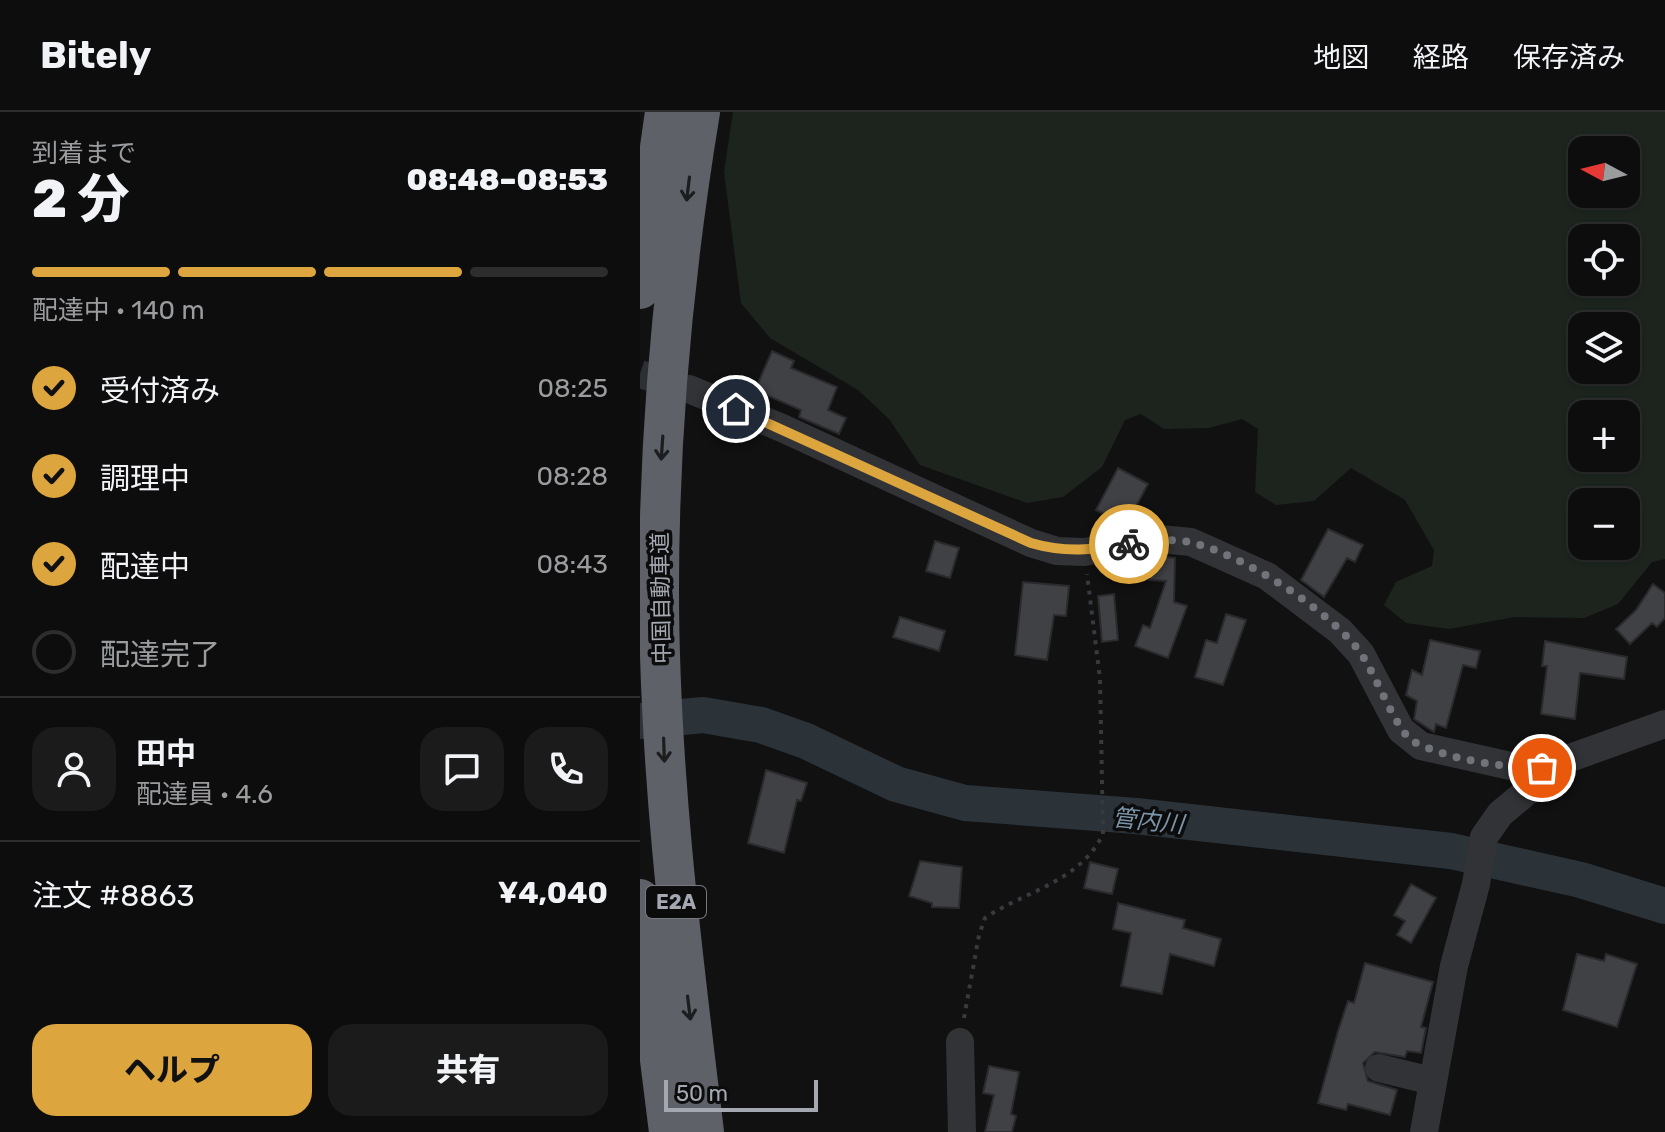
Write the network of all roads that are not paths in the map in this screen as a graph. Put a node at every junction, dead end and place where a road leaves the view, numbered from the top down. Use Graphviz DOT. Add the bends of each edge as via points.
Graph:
graph roads {
  1 [pos="665,112"];
  2 [pos="700,112"];
  3 [pos="640,289"];
  4 [pos="689,389"];
  5 [pos="1665,724"];
  6 [pos="1542,768"];
  7 [pos="640,899"];
  8 [pos="960,1042"];
  9 [pos="1379,1068"];
  10 [pos="1432,1081"];
  11 [pos="669,1132"];
  12 [pos="704,1132"];
  13 [pos="962,1132"];
  14 [pos="1424,1132"];
  1 -- 3 [label="highway"];
  2 -- 12 [label="highway, 中国自動車道 / E2A, one-way" via="677,282 661,464 662,672 673,881"];
  4 -- 6 [label="street" via="1031,543 1084,552 1160,539 1191,542 1220,553 1267,576 1340,631 1361,654 1410,740 1463,757"];
  5 -- 6 [label="street"];
  6 -- 10 [label="street" via="1530,789 1500,814 1484,837"];
  7 -- 11 [label="highway, E2A"];
  8 -- 13 [label="street"];
  9 -- 10 [label="street"];
  10 -- 14 [label="street"];
}
